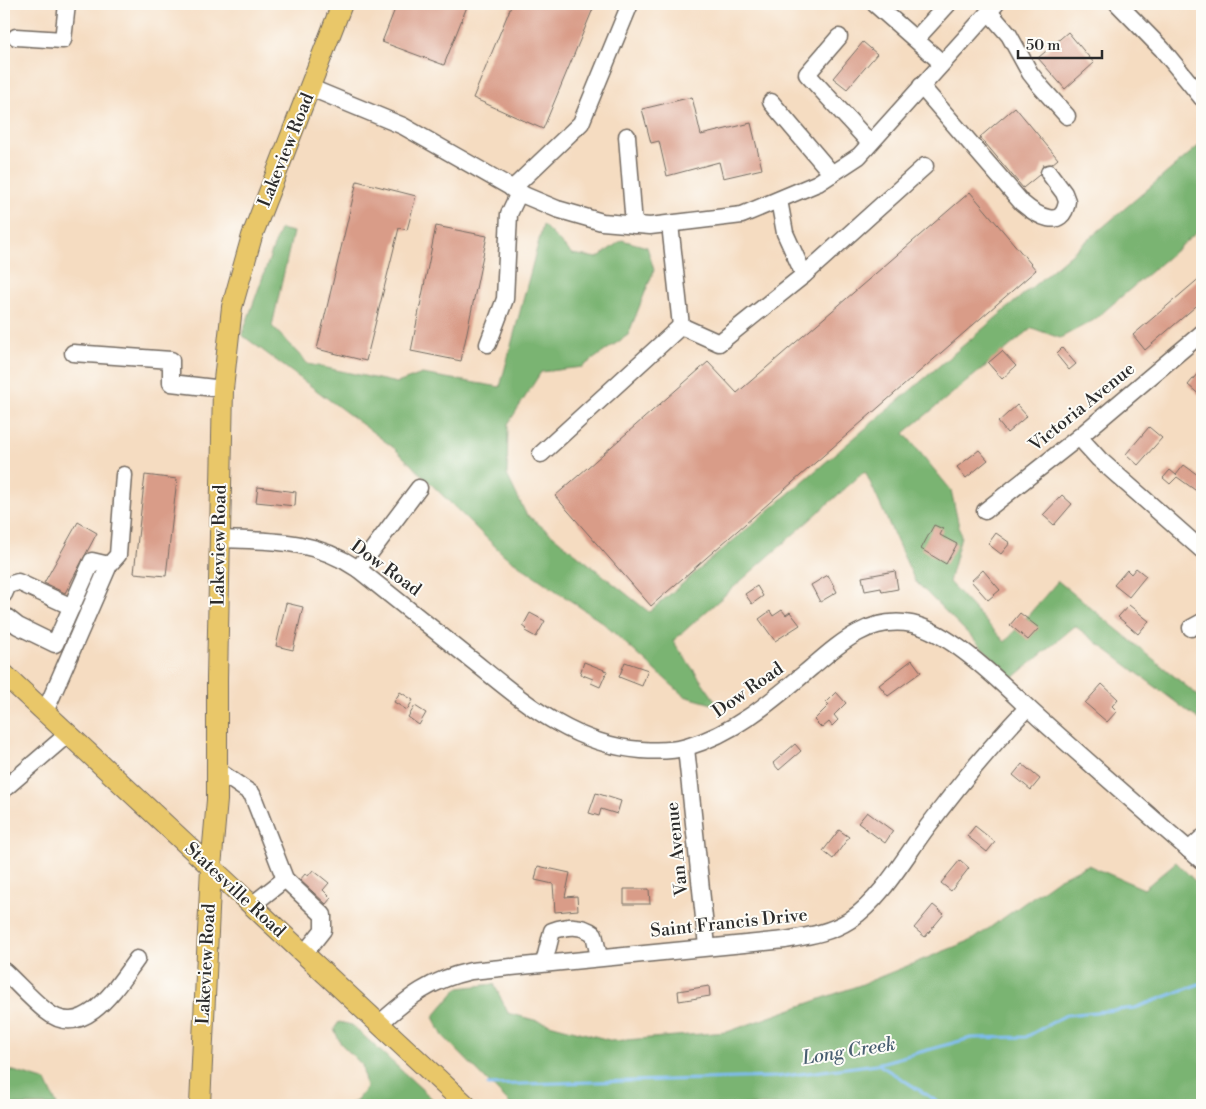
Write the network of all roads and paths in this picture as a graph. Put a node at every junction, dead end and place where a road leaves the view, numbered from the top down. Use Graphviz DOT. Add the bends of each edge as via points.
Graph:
graph roads {
  1 [pos="67,4"];
  2 [pos="342,4"];
  3 [pos="630,4"];
  4 [pos="875,4"];
  5 [pos="948,4"];
  6 [pos="1118,4"];
  7 [pos="992,8"];
  8 [pos="16,37"];
  9 [pos="840,37"];
  10 [pos="916,39"];
  11 [pos="942,63"];
  12 [pos="921,86"];
  13 [pos="311,88"];
  14 [pos="1202,98"];
  15 [pos="771,102"];
  16 [pos="1067,116"];
  17 [pos="627,136"];
  18 [pos="870,143"];
  19 [pos="925,166"];
  20 [pos="1049,173"];
  21 [pos="832,174"];
  22 [pos="516,191"];
  23 [pos="779,200"];
  24 [pos="634,224"];
  25 [pos="670,224"];
  26 [pos="804,275"];
  27 [pos="681,326"];
  28 [pos="1202,333"];
  29 [pos="488,344"];
  30 [pos="74,353"];
  31 [pos="223,388"];
  32 [pos="1079,437"];
  33 [pos="540,454"];
  34 [pos="124,475"];
  35 [pos="419,488"];
  36 [pos="985,511"];
  37 [pos="220,539"];
  38 [pos="1202,550"];
  39 [pos="109,565"];
  40 [pos="358,569"];
  41 [pos="4,594"];
  42 [pos="72,607"];
  43 [pos="4,615"];
  44 [pos="4,674"];
  45 [pos="1027,708"];
  46 [pos="45,712"];
  47 [pos="68,734"];
  48 [pos="686,748"];
  49 [pos="217,770"];
  50 [pos="4,789"];
  51 [pos="1202,838"];
  52 [pos="1198,854"];
  53 [pos="211,867"];
  54 [pos="285,879"];
  55 [pos="252,905"];
  56 [pos="707,946"];
  57 [pos="304,954"];
  58 [pos="599,957"];
  59 [pos="137,959"];
  60 [pos="544,963"];
  61 [pos="4,971"];
  62 [pos="379,1024"];
  63 [pos="200,1105"];
  64 [pos="466,1105"];
  1 -- 8 [label="street" via="63,40"];
  2 -- 13 [label="main road, Lakeview Road"];
  3 -- 22 [label="street" via="580,123"];
  4 -- 10 [label="street"];
  5 -- 10 [label="street"];
  6 -- 14 [label="street" via="1162,49"];
  7 -- 11 [label="street"];
  7 -- 16 [label="street" via="1030,73"];
  9 -- 18 [label="street" via="807,74"];
  10 -- 11 [label="street"];
  11 -- 12 [label="street"];
  12 -- 18 [label="street"];
  12 -- 20 [label="street" via="1022,203 1036,215 1048,219 1057,218 1067,201"];
  13 -- 22 [label="street" via="403,126"];
  13 -- 31 [label="main road, Lakeview Road" via="252,236 232,307"];
  15 -- 21 [label="street"];
  17 -- 24 [label="street"];
  18 -- 21 [label="street" via="859,156"];
  19 -- 26 [label="street"];
  21 -- 23 [label="street"];
  22 -- 24 [label="street" via="593,220"];
  22 -- 29 [label="street" via="509,214 505,299"];
  23 -- 25 [label="street" via="742,215"];
  23 -- 26 [label="street" via="785,233"];
  24 -- 25 [label="street"];
  25 -- 27 [label="street"];
  26 -- 27 [label="street" via="719,343"];
  27 -- 33 [label="street"];
  28 -- 32 [label="street, Victoria Avenue"];
  30 -- 31 [label="street" via="171,360 171,383"];
  31 -- 37 [label="main road, Lakeview Road"];
  32 -- 36 [label="street, Victoria Avenue"];
  32 -- 38 [label="street" via="1098,459"];
  34 -- 39 [label="street" via="118,555"];
  35 -- 40 [label="street"];
  37 -- 40 [label="street, Dow Road" via="312,546 326,550"];
  37 -- 49 [label="main road, Lakeview Road"];
  39 -- 42 [label="street" via="92,561"];
  39 -- 46 [label="street"];
  40 -- 48 [label="street, Dow Road" via="526,702 573,733 594,742 629,749"];
  41 -- 42 [label="street" via="8,585 18,582"];
  42 -- 43 [label="street" via="56,644 18,626"];
  44 -- 46 [label="main road, Statesville Road"];
  45 -- 48 [label="street, Dow Road" via="940,635 910,624 884,623 847,638 746,720"];
  45 -- 52 [label="street, Dow Road"];
  45 -- 56 [label="street, Saint Francis Drive" via="969,773 874,898 852,919 840,927 785,940"];
  46 -- 47 [label="main road, Statesville Road"];
  47 -- 50 [label="street"];
  47 -- 53 [label="main road, Statesville Road"];
  48 -- 56 [label="street, Van Avenue"];
  49 -- 53 [label="main road, Lakeview Road"];
  49 -- 54 [label="street" via="252,794"];
  51 -- 52 [label="street"];
  53 -- 55 [label="main road, Statesville Road"];
  53 -- 63 [label="main road, Lakeview Road"];
  54 -- 55 [label="street"];
  54 -- 57 [label="street" via="323,915 323,930"];
  55 -- 57 [label="main road, Statesville Road"];
  56 -- 58 [label="street, Saint Francis Drive"];
  57 -- 62 [label="main road, Statesville Road"];
  58 -- 60 [label="street, Saint Francis Drive"];
  58 -- 60 [label="street" via="594,934 577,926 552,931"];
  59 -- 61 [label="street" via="107,999 82,1019 65,1022 47,1012"];
  60 -- 62 [label="street, Saint Francis Drive" via="470,972 436,981 407,999"];
  62 -- 64 [label="main road, Statesville Road"];
}
